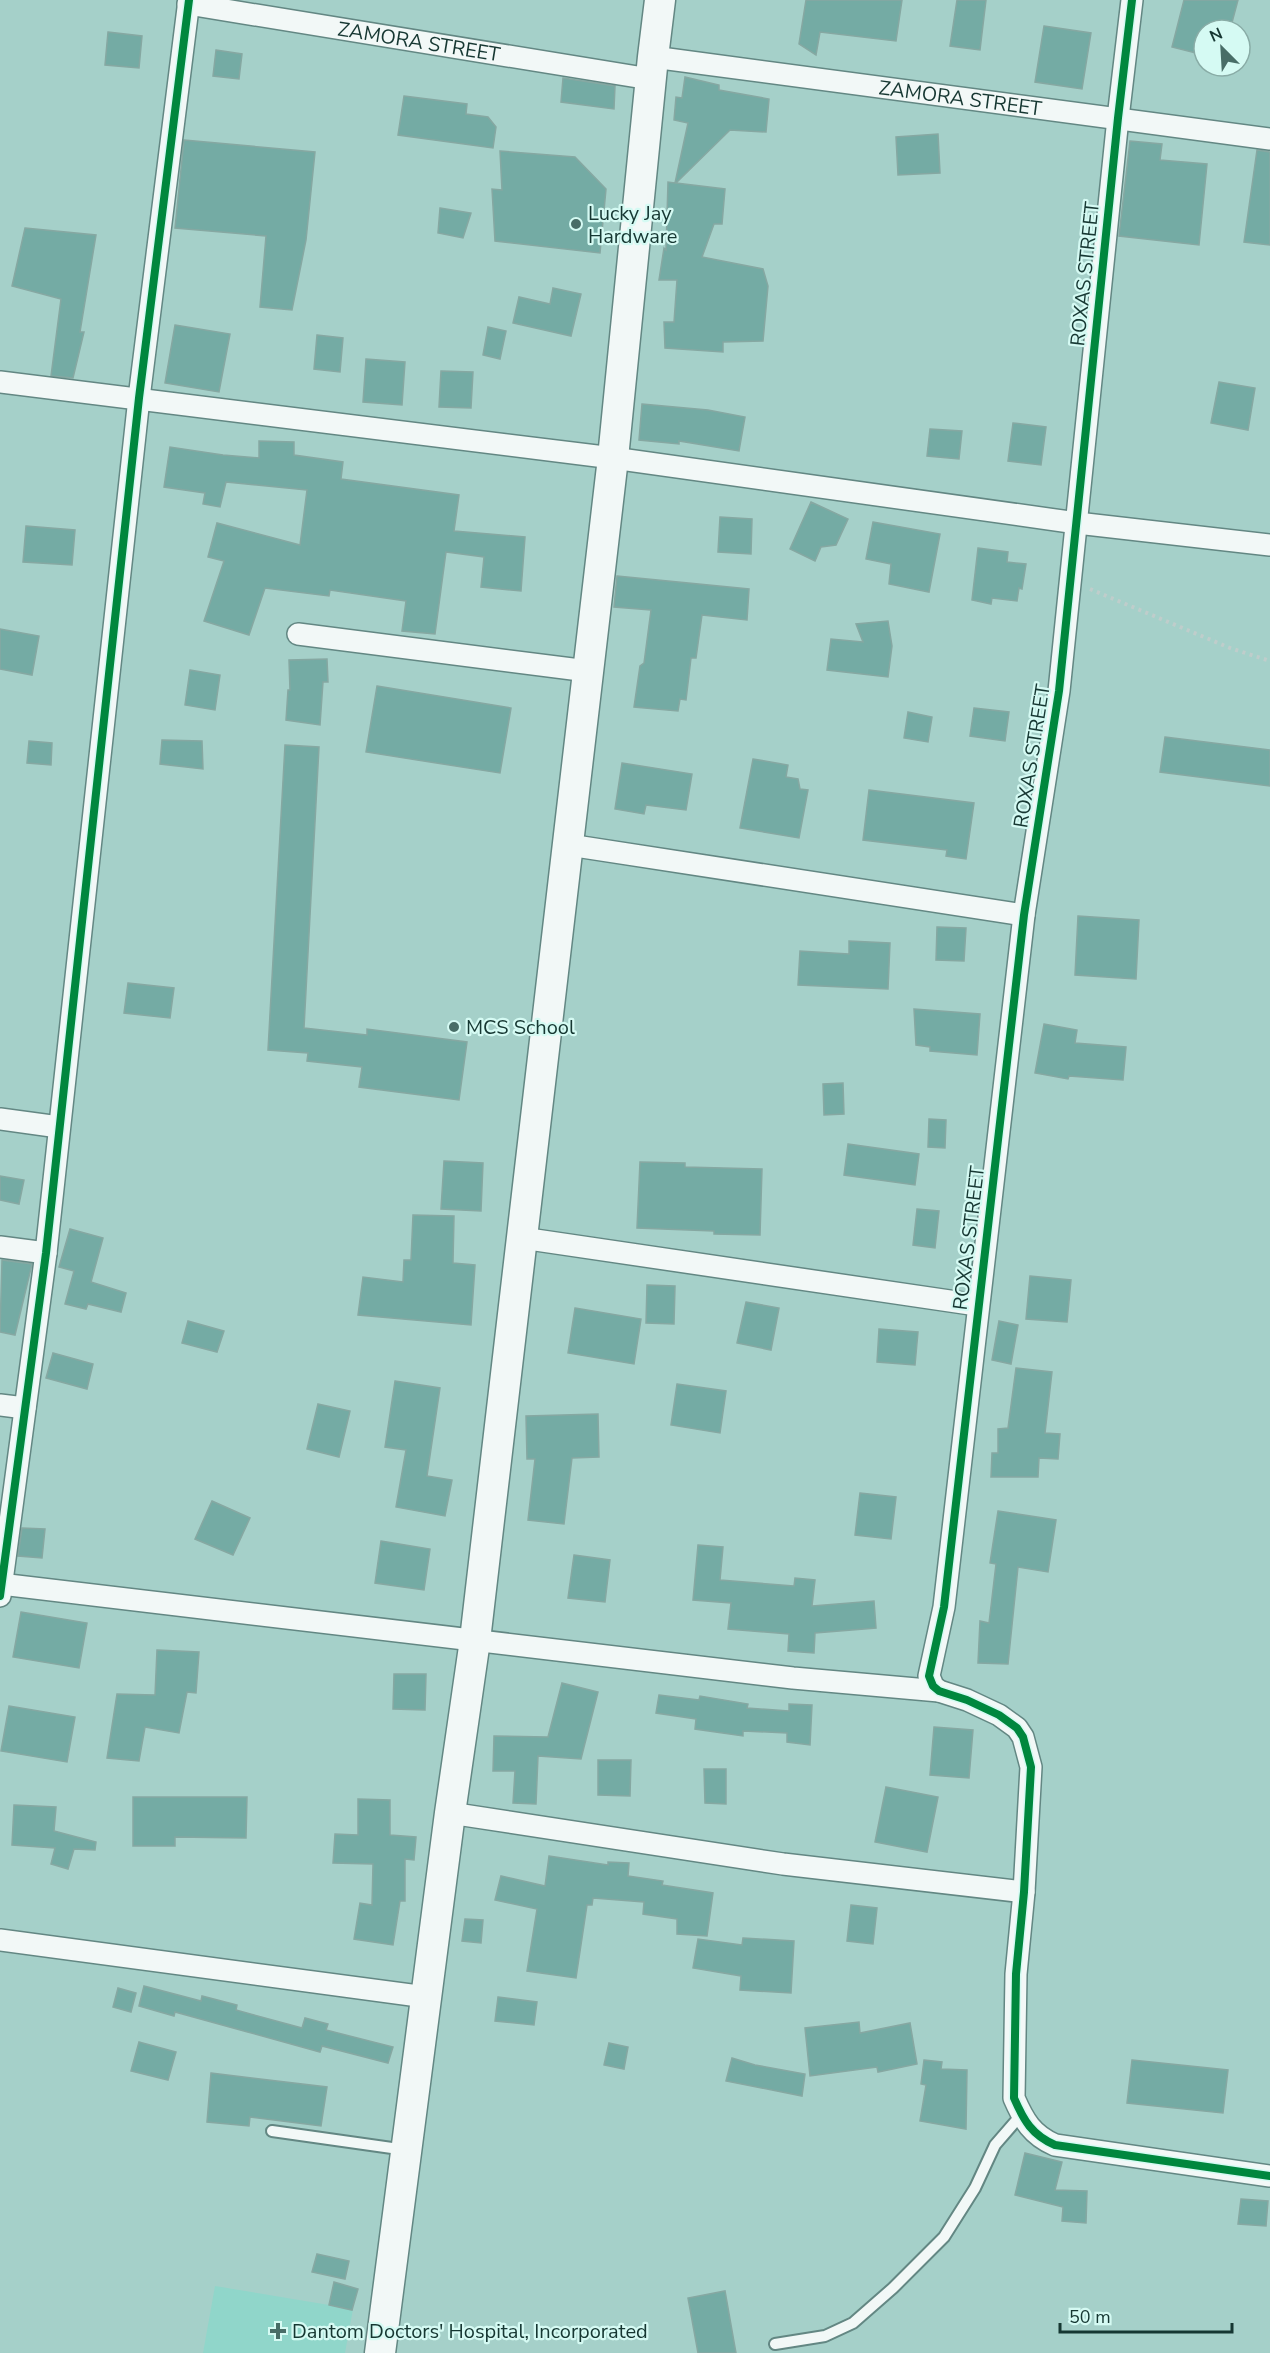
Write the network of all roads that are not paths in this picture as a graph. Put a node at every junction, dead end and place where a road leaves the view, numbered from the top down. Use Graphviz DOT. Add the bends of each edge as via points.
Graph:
graph roads {
  1 [pos="660,0"];
  2 [pos="1132,0"];
  3 [pos="189,2"];
  4 [pos="651,68"];
  5 [pos="1118,118"];
  6 [pos="1270,139"];
  7 [pos="0,382"];
  8 [pos="140,398"];
  9 [pos="613,459"];
  10 [pos="1077,523"];
  11 [pos="1270,545"];
  12 [pos="298,634"];
  13 [pos="588,671"];
  14 [pos="568,845"];
  15 [pos="1024,915"];
  16 [pos="0,1119"];
  17 [pos="59,1127"];
  18 [pos="522,1238"];
  19 [pos="0,1247"];
  20 [pos="46,1253"];
  21 [pos="977,1305"];
  22 [pos="0,1405"];
  23 [pos="25,1408"];
  24 [pos="1,1588"];
  25 [pos="475,1640"];
  26 [pos="939,1691"];
  27 [pos="450,1813"];
  28 [pos="1024,1892"];
  29 [pos="0,1940"];
  30 [pos="426,1997"];
  31 [pos="1021,2115"];
  32 [pos="272,2131"];
  33 [pos="406,2150"];
  34 [pos="1270,2176"];
  35 [pos="776,2344"];
  36 [pos="380,2353"];
  1 -- 4 [label="main road"];
  2 -- 5 [label="street, ROXAS STREET"];
  3 -- 4 [label="street, ZAMORA STREET"];
  3 -- 8 [label="street"];
  4 -- 5 [label="street, ZAMORA STREET"];
  4 -- 9 [label="main road"];
  5 -- 6 [label="street, ZAMORA STREET"];
  5 -- 10 [label="street, ROXAS STREET"];
  7 -- 8 [label="street"];
  8 -- 9 [label="street"];
  8 -- 17 [label="street"];
  9 -- 10 [label="street"];
  9 -- 13 [label="main road"];
  10 -- 11 [label="street"];
  10 -- 15 [label="street, ROXAS STREET" via="1059,692"];
  12 -- 13 [label="street"];
  13 -- 14 [label="main road"];
  14 -- 15 [label="street"];
  14 -- 18 [label="main road"];
  15 -- 21 [label="street, ROXAS STREET"];
  16 -- 17 [label="street"];
  17 -- 20 [label="street"];
  18 -- 21 [label="street"];
  18 -- 25 [label="main road"];
  19 -- 20 [label="street"];
  20 -- 23 [label="street"];
  21 -- 26 [label="street, ROXAS STREET" via="944,1607 929,1676"];
  22 -- 23 [label="street"];
  23 -- 24 [label="street"];
  24 -- 25 [label="street"];
  25 -- 26 [label="street" via="793,1678"];
  25 -- 27 [label="main road"];
  26 -- 28 [label="street" via="999,1715 1023,1737 1031,1767"];
  27 -- 28 [label="street" via="783,1864"];
  27 -- 30 [label="main road"];
  28 -- 31 [label="street" via="1016,1974 1014,2098"];
  29 -- 30 [label="street"];
  30 -- 33 [label="main road"];
  31 -- 34 [label="street" via="1041,2139 1055,2145"];
  31 -- 35 [label="lane" via="994,2145 975,2188 944,2237 893,2288 853,2324 825,2336"];
  32 -- 33 [label="lane"];
  33 -- 36 [label="main road"];
}
